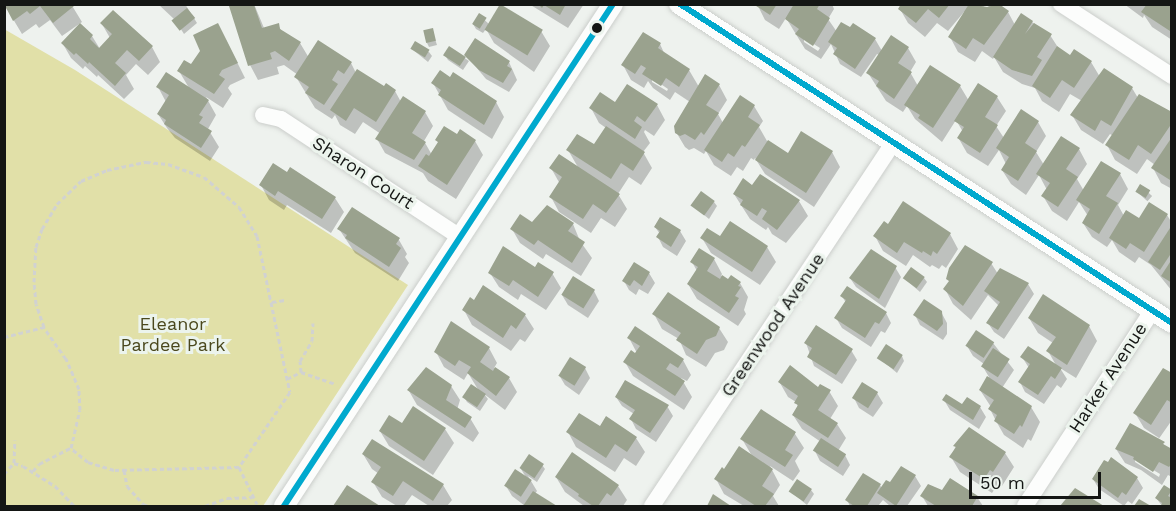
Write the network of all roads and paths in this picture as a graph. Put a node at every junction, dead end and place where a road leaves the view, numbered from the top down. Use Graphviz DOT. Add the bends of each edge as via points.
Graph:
graph roads {
  1 [pos="614,4"];
  2 [pos="679,4"];
  3 [pos="1061,4"];
  4 [pos="1172,76"];
  5 [pos="263,115"];
  6 [pos="893,143"];
  7 [pos="460,237"];
  8 [pos="285,300"];
  9 [pos="272,302"];
  10 [pos="1152,311"];
  11 [pos="313,323"];
  12 [pos="1172,323"];
  13 [pos="45,327"];
  14 [pos="4,337"];
  15 [pos="301,372"];
  16 [pos="287,379"];
  17 [pos="336,384"];
  18 [pos="15,440"];
  19 [pos="70,448"];
  20 [pos="14,463"];
  21 [pos="239,467"];
  22 [pos="124,470"];
  23 [pos="33,471"];
  24 [pos="4,474"];
  25 [pos="252,497"];
  26 [pos="257,504"];
  27 [pos="142,505"];
  28 [pos="74,507"];
  29 [pos="148,507"];
  30 [pos="205,507"];
  31 [pos="284,507"];
  32 [pos="652,507"];
  33 [pos="1025,507"];
  1 -- 7 [label="street"];
  2 -- 6 [label="street"];
  3 -- 4 [label="street"];
  5 -- 7 [label="street, Sharon Court" via="281,119"];
  6 -- 10 [label="street"];
  6 -- 32 [label="street, Greenwood Avenue"];
  7 -- 31 [label="street"];
  8 -- 9 [label="path"];
  9 -- 13 [label="path" via="257,236 239,207 204,177 168,164 146,162 107,170 81,182 48,217 34,263 36,304"];
  9 -- 16 [label="path"];
  10 -- 12 [label="street"];
  10 -- 33 [label="street, Harker Avenue"];
  11 -- 15 [label="path" via="312,341 300,361"];
  13 -- 14 [label="path"];
  13 -- 19 [label="path" via="79,389 80,410"];
  15 -- 16 [label="path"];
  15 -- 17 [label="path"];
  16 -- 21 [label="path" via="290,392"];
  18 -- 20 [label="path"];
  19 -- 22 [label="path" via="97,466"];
  19 -- 23 [label="path"];
  20 -- 23 [label="path"];
  20 -- 24 [label="path"];
  21 -- 22 [label="path"];
  21 -- 25 [label="path"];
  22 -- 27 [label="path" via="127,486"];
  23 -- 28 [label="path" via="55,486"];
  25 -- 26 [label="path"];
  25 -- 30 [label="path" via="227,498"];
  27 -- 29 [label="path"];
}
